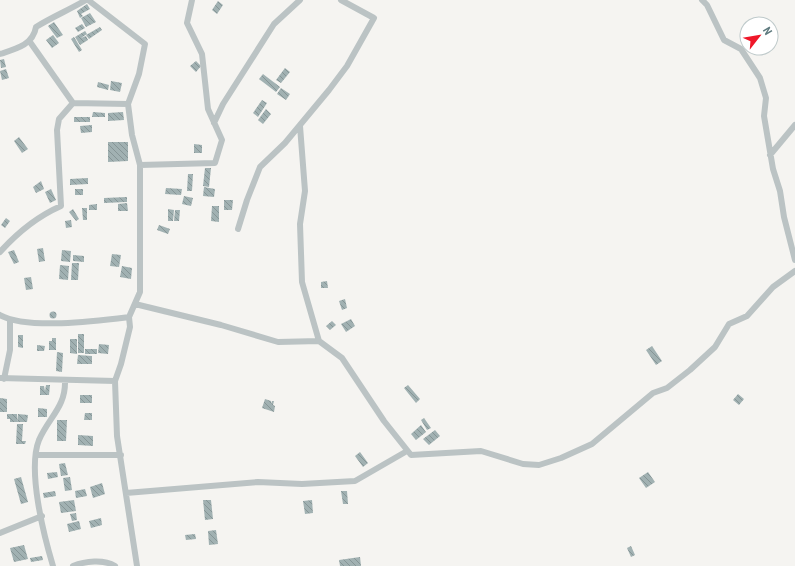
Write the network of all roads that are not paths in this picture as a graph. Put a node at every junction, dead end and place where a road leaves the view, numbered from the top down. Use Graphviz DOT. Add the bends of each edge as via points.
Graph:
graph roads {
  1 [pos="87,0"];
  2 [pos="192,0"];
  3 [pos="300,0"];
  4 [pos="341,0"];
  5 [pos="702,0"];
  6 [pos="30,42"];
  7 [pos="0,54"];
  8 [pos="73,103"];
  9 [pos="128,104"];
  10 [pos="214,123"];
  11 [pos="795,124"];
  12 [pos="300,126"];
  13 [pos="770,155"];
  14 [pos="140,165"];
  15 [pos="238,229"];
  16 [pos="0,252"];
  17 [pos="795,260"];
  18 [pos="795,271"];
  19 [pos="135,304"];
  20 [pos="0,315"];
  21 [pos="129,317"];
  22 [pos="10,320"];
  23 [pos="319,341"];
  24 [pos="2,378"];
  25 [pos="66,380"];
  26 [pos="114,381"];
  27 [pos="407,451"];
  28 [pos="36,455"];
  29 [pos="121,455"];
  30 [pos="126,493"];
  31 [pos="42,516"];
  32 [pos="0,533"];
  33 [pos="54,566"];
  34 [pos="73,566"];
  35 [pos="115,566"];
  36 [pos="137,566"];
  1 -- 6 [label="street" via="48,19 36,28"];
  1 -- 9 [label="street" via="145,44 139,74"];
  2 -- 10 [label="street" via="187,23 202,54 208,110"];
  3 -- 10 [label="street" via="274,24 223,104"];
  4 -- 12 [label="street" via="374,18 347,66"];
  5 -- 13 [label="street" via="724,40 741,49 760,78 766,98 764,116"];
  6 -- 7 [label="street"];
  6 -- 8 [label="street"];
  8 -- 9 [label="street"];
  8 -- 16 [label="street" via="59,119 57,130 61,206 44,213 16,234"];
  9 -- 14 [label="street" via="132,135"];
  10 -- 14 [label="street" via="222,140 215,163"];
  11 -- 13 [label="street"];
  12 -- 15 [label="street" via="260,167"];
  12 -- 23 [label="street" via="305,191 300,224 302,282"];
  13 -- 17 [label="street"];
  14 -- 19 [label="street" via="140,292"];
  18 -- 27 [label="street" via="772,287 748,316 729,324 715,347 690,370 667,388 653,393 592,444 539,465 523,464 481,451 419,455"];
  19 -- 21 [label="street"];
  19 -- 23 [label="street" via="278,342"];
  20 -- 22 [label="street"];
  21 -- 22 [label="street" via="74,324"];
  21 -- 26 [label="street" via="130,327"];
  22 -- 24 [label="street" via="10,350"];
  23 -- 27 [label="street" via="342,358"];
  24 -- 25 [label="street"];
  25 -- 26 [label="street"];
  25 -- 28 [label="street" via="66,394 60,409 45,428"];
  26 -- 29 [label="street" via="117,436"];
  27 -- 30 [label="street" via="355,481 302,484 258,482"];
  28 -- 29 [label="street"];
  28 -- 31 [label="street" via="34,477"];
  29 -- 30 [label="street"];
  30 -- 36 [label="street"];
  31 -- 32 [label="street"];
  31 -- 33 [label="street"];
  34 -- 35 [label="street" via="107,561"];
}
